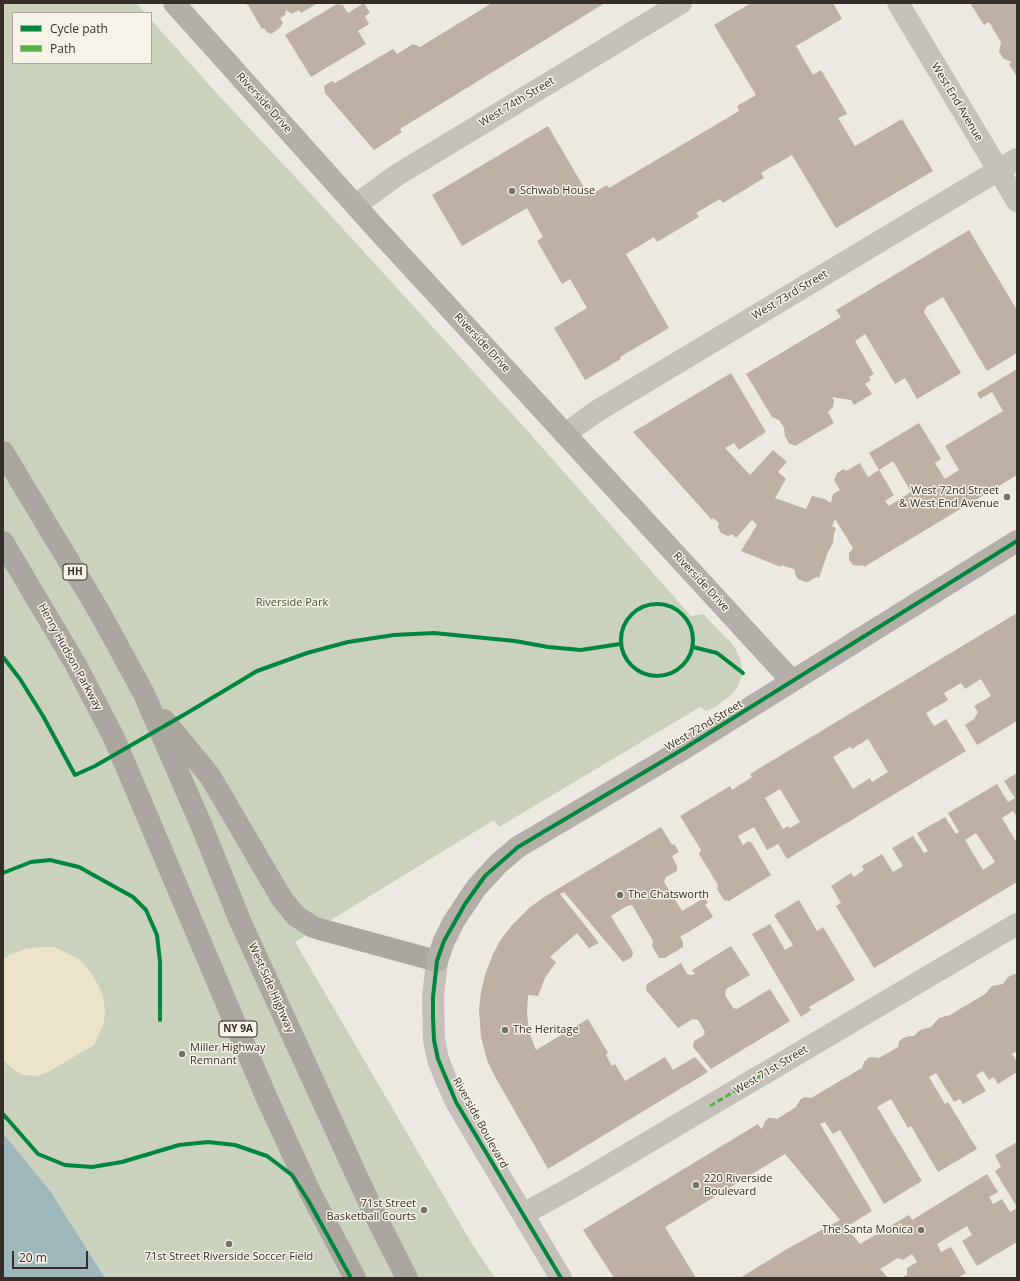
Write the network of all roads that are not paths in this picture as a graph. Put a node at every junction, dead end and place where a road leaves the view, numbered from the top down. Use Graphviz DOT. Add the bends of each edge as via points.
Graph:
graph roads {
  1 [pos="174,3"];
  2 [pos="681,3"];
  3 [pos="898,3"];
  4 [pos="1017,158"];
  5 [pos="998,170"];
  6 [pos="1017,201"];
  7 [pos="356,205"];
  8 [pos="565,434"];
  9 [pos="3,452"];
  10 [pos="1017,541"];
  11 [pos="3,542"];
  12 [pos="792,681"];
  13 [pos="177,748"];
  14 [pos="1017,924"];
  15 [pos="437,961"];
  16 [pos="523,1214"];
  17 [pos="355,1278"];
  18 [pos="407,1278"];
  19 [pos="561,1278"];
  1 -- 7 [label="main road, Riverside Drive"];
  2 -- 7 [label="street, West 74th Street" via="397,175"];
  3 -- 5 [label="street, West End Avenue"];
  4 -- 5 [label="street, West 73rd Street"];
  5 -- 6 [label="street, West End Avenue"];
  5 -- 8 [label="street, West 73rd Street" via="597,411"];
  7 -- 8 [label="main road, Riverside Drive"];
  8 -- 12 [label="main road, Riverside Drive"];
  9 -- 13 [label="highway, HH" via="100,613"];
  10 -- 12 [label="main road, West 72nd Street"];
  11 -- 17 [label="highway, Henry Hudson Parkway / NY 9A" via="76,665 114,738 265,1094 309,1190"];
  12 -- 15 [label="main road, West 72nd Street, bridge" via="518,847 476,888 454,921"];
  13 -- 15 [label="highway" via="210,776 282,899 296,916 313,927"];
  13 -- 18 [label="highway, West Side Highway" via="244,930 372,1209"];
  14 -- 16 [label="street, West 71st Street"];
  15 -- 16 [label="street, Riverside Boulevard" via="433,1018 438,1059 456,1102"];
  16 -- 19 [label="street, Riverside Boulevard"];
}
